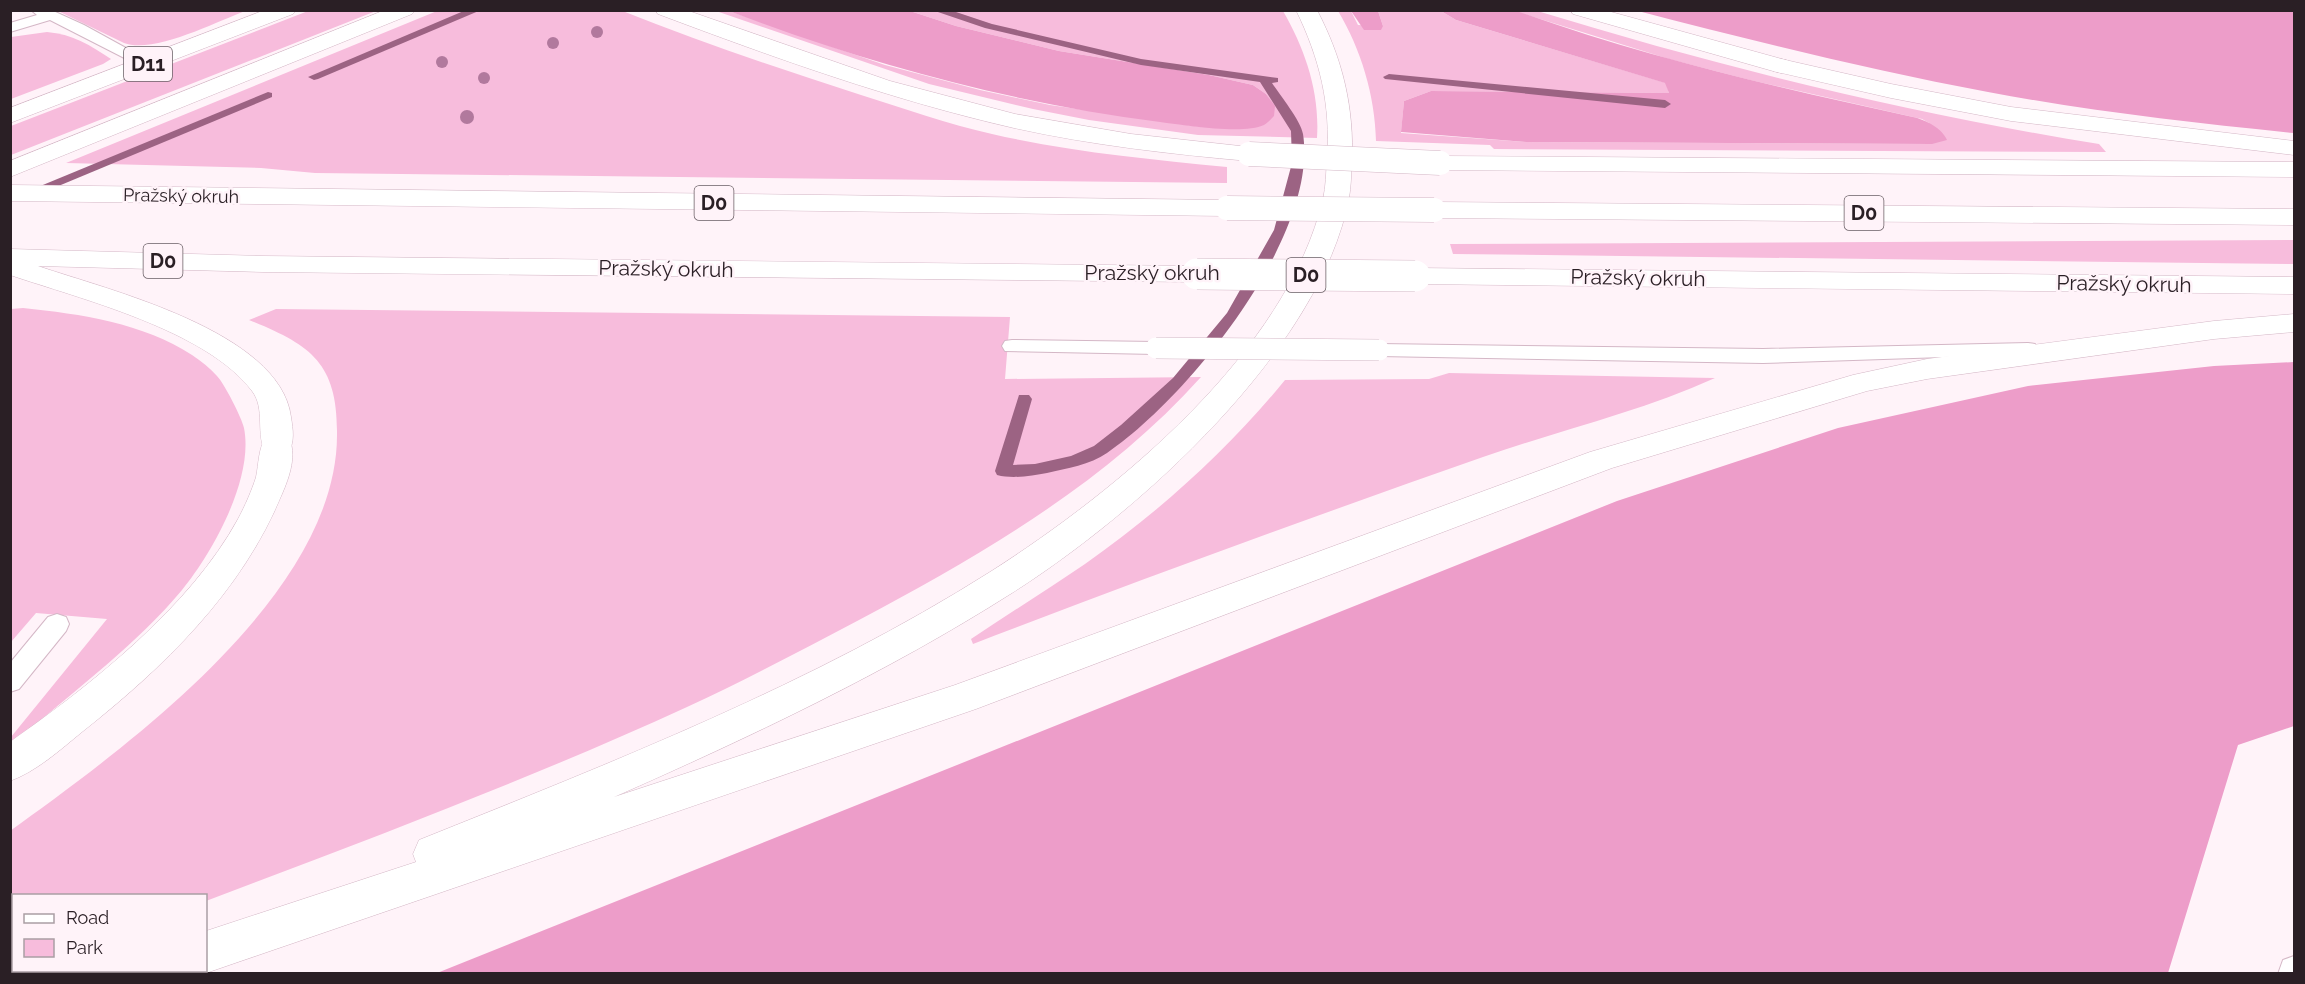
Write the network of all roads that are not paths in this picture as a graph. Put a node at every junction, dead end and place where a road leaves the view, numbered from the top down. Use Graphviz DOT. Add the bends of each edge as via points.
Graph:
graph roads {
  1 [pos="286,10"];
  2 [pos="405,10"];
  3 [pos="665,10"];
  4 [pos="1306,10"];
  5 [pos="1580,10"];
  6 [pos="43,13"];
  7 [pos="10,28"];
  8 [pos="147,64"];
  9 [pos="10,116"];
  10 [pos="2295,148"];
  11 [pos="10,170"];
  12 [pos="2295,170"];
  13 [pos="10,193"];
  14 [pos="2295,217"];
  15 [pos="17,265"];
  16 [pos="2295,286"];
  17 [pos="2295,323"];
  18 [pos="1012,346"];
  19 [pos="2086,347"];
  20 [pos="57,624"];
  21 [pos="10,682"];
  22 [pos="10,764"];
  23 [pos="207,943"];
  24 [pos="207,952"];
  1 -- 8 [label="main road, D11"];
  2 -- 11 [label="main road"];
  3 -- 12 [label="main road, bridge" via="828,69 968,110 1108,138 1249,154 1440,163"];
  4 -- 23 [label="main road" via="1334,79 1342,132 1336,199 1321,249 1263,347 1197,423 1119,496 1002,582 775,704 603,784"];
  5 -- 10 [label="main road" via="1780,66 1930,99 2011,114"];
  6 -- 7 [label="lane"];
  6 -- 8 [label="lane"];
  8 -- 9 [label="main road, D11"];
  13 -- 14 [label="main road, Pražský okruh / D0, bridge"];
  15 -- 16 [label="main road, Pražský okruh / D0, bridge" via="64,258 262,264"];
  15 -- 22 [label="main road" via="153,315 225,349 251,367 268,389 275,413 277,445 271,481 257,514 210,586 169,633 118,680"];
  17 -- 19 [label="main road"];
  18 -- 19 [label="lane, bridge" via="1763,356"];
  19 -- 24 [label="main road" via="1927,369 1864,382 1601,460 963,698"];
  20 -- 21 [label="lane"];
}
